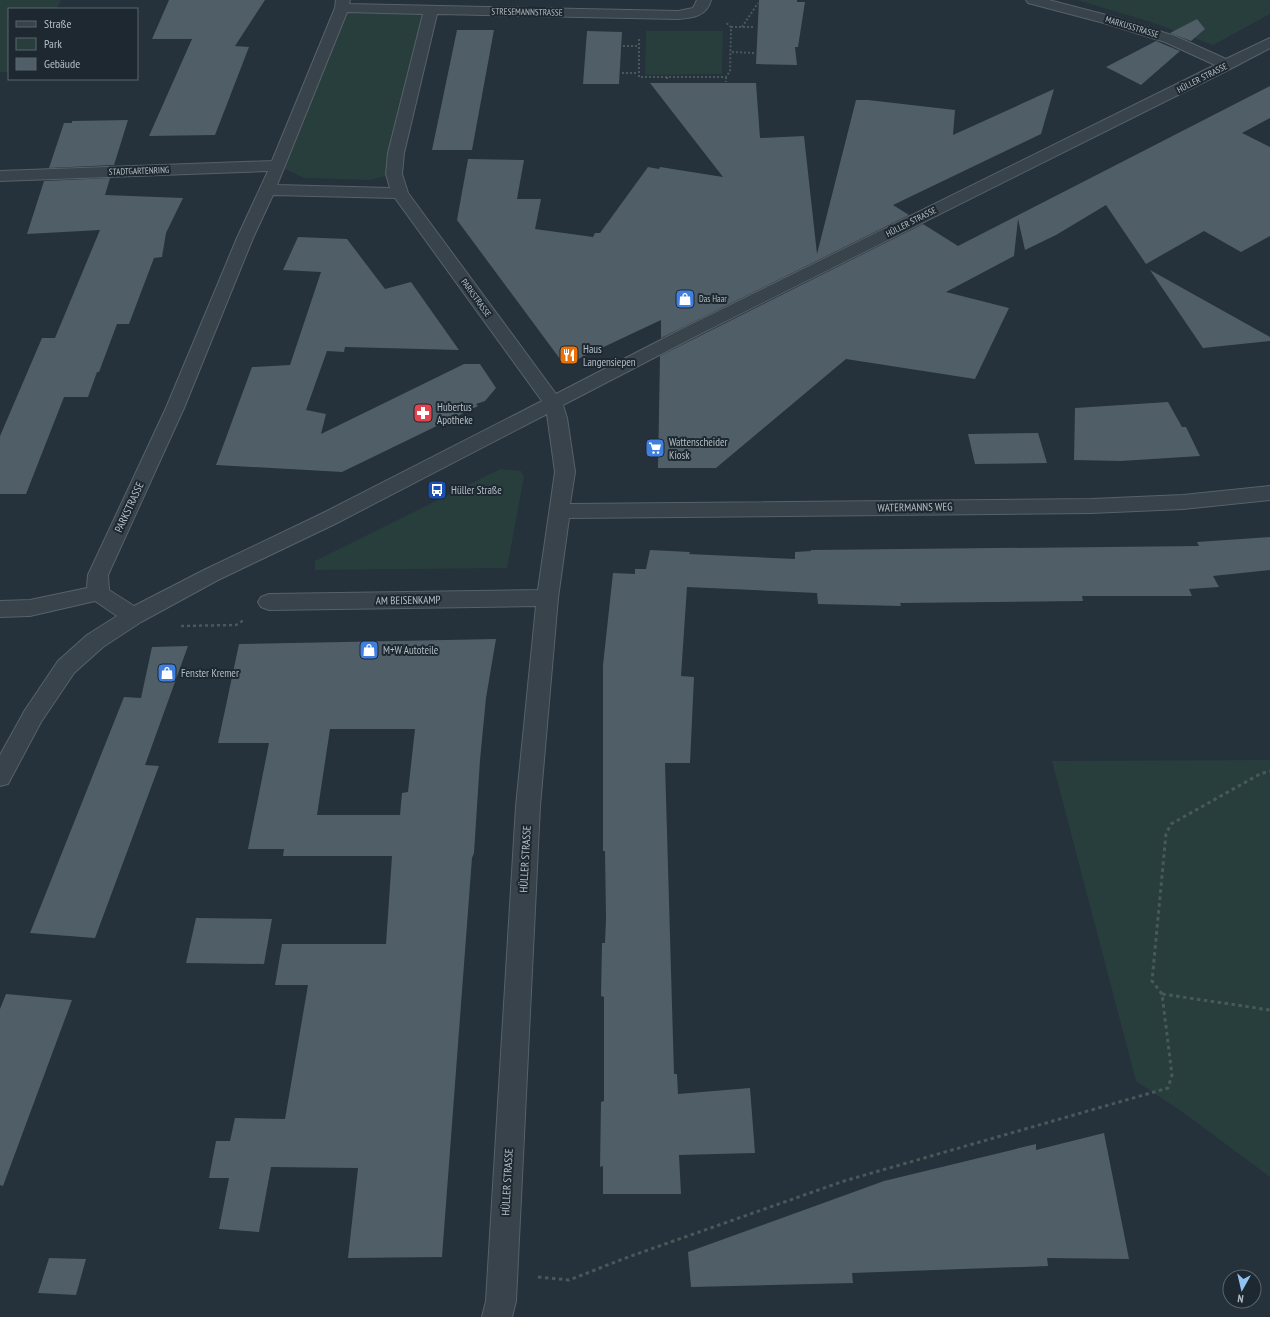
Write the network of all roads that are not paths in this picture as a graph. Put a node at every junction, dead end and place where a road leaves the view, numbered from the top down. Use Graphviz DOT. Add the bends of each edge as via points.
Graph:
graph roads {
  1 [pos="1033,0"];
  2 [pos="704,3"];
  3 [pos="343,4"];
  4 [pos="431,10"];
  5 [pos="1270,42"];
  6 [pos="1227,65"];
  7 [pos="278,166"];
  8 [pos="0,176"];
  9 [pos="267,190"];
  10 [pos="400,193"];
  11 [pos="553,402"];
  12 [pos="1270,493"];
  13 [pos="559,511"];
  14 [pos="98,593"];
  15 [pos="547,598"];
  16 [pos="270,602"];
  17 [pos="0,608"];
  18 [pos="133,616"];
  19 [pos="0,776"];
  20 [pos="497,1317"];
  1 -- 6 [label="street, MARKUSSTRASSE" via="1170,39"];
  2 -- 4 [label="street, STRESEMANNSTRASSE" via="696,13 678,15"];
  3 -- 4 [label="street, STRESEMANNSTRASSE"];
  3 -- 7 [label="street, PARKSTRASSE"];
  4 -- 10 [label="street, PARKSTRASSE" via="396,152 394,174"];
  5 -- 6 [label="street, HÜLLER STRASSE"];
  6 -- 11 [label="street, HÜLLER STRASSE"];
  7 -- 8 [label="street, STADTGARTENRING"];
  7 -- 9 [label="street, PARKSTRASSE"];
  9 -- 10 [label="street"];
  9 -- 14 [label="street, PARKSTRASSE" via="175,408 98,575"];
  10 -- 11 [label="street, PARKSTRASSE"];
  11 -- 13 [label="street, HÜLLER STRASSE" via="558,418 565,472"];
  11 -- 18 [label="street, HÜLLER STRASSE" via="328,519 211,574"];
  12 -- 13 [label="street, WATERMANNS WEG" via="1183,502 1091,506"];
  13 -- 15 [label="street, HÜLLER STRASSE"];
  14 -- 17 [label="street" via="30,608"];
  14 -- 18 [label="street"];
  15 -- 16 [label="street, AM BEISENKAMP"];
  15 -- 20 [label="street, HÜLLER STRASSE" via="528,806 501,1301"];
  18 -- 19 [label="street" via="95,641 66,667 33,716"];
}
